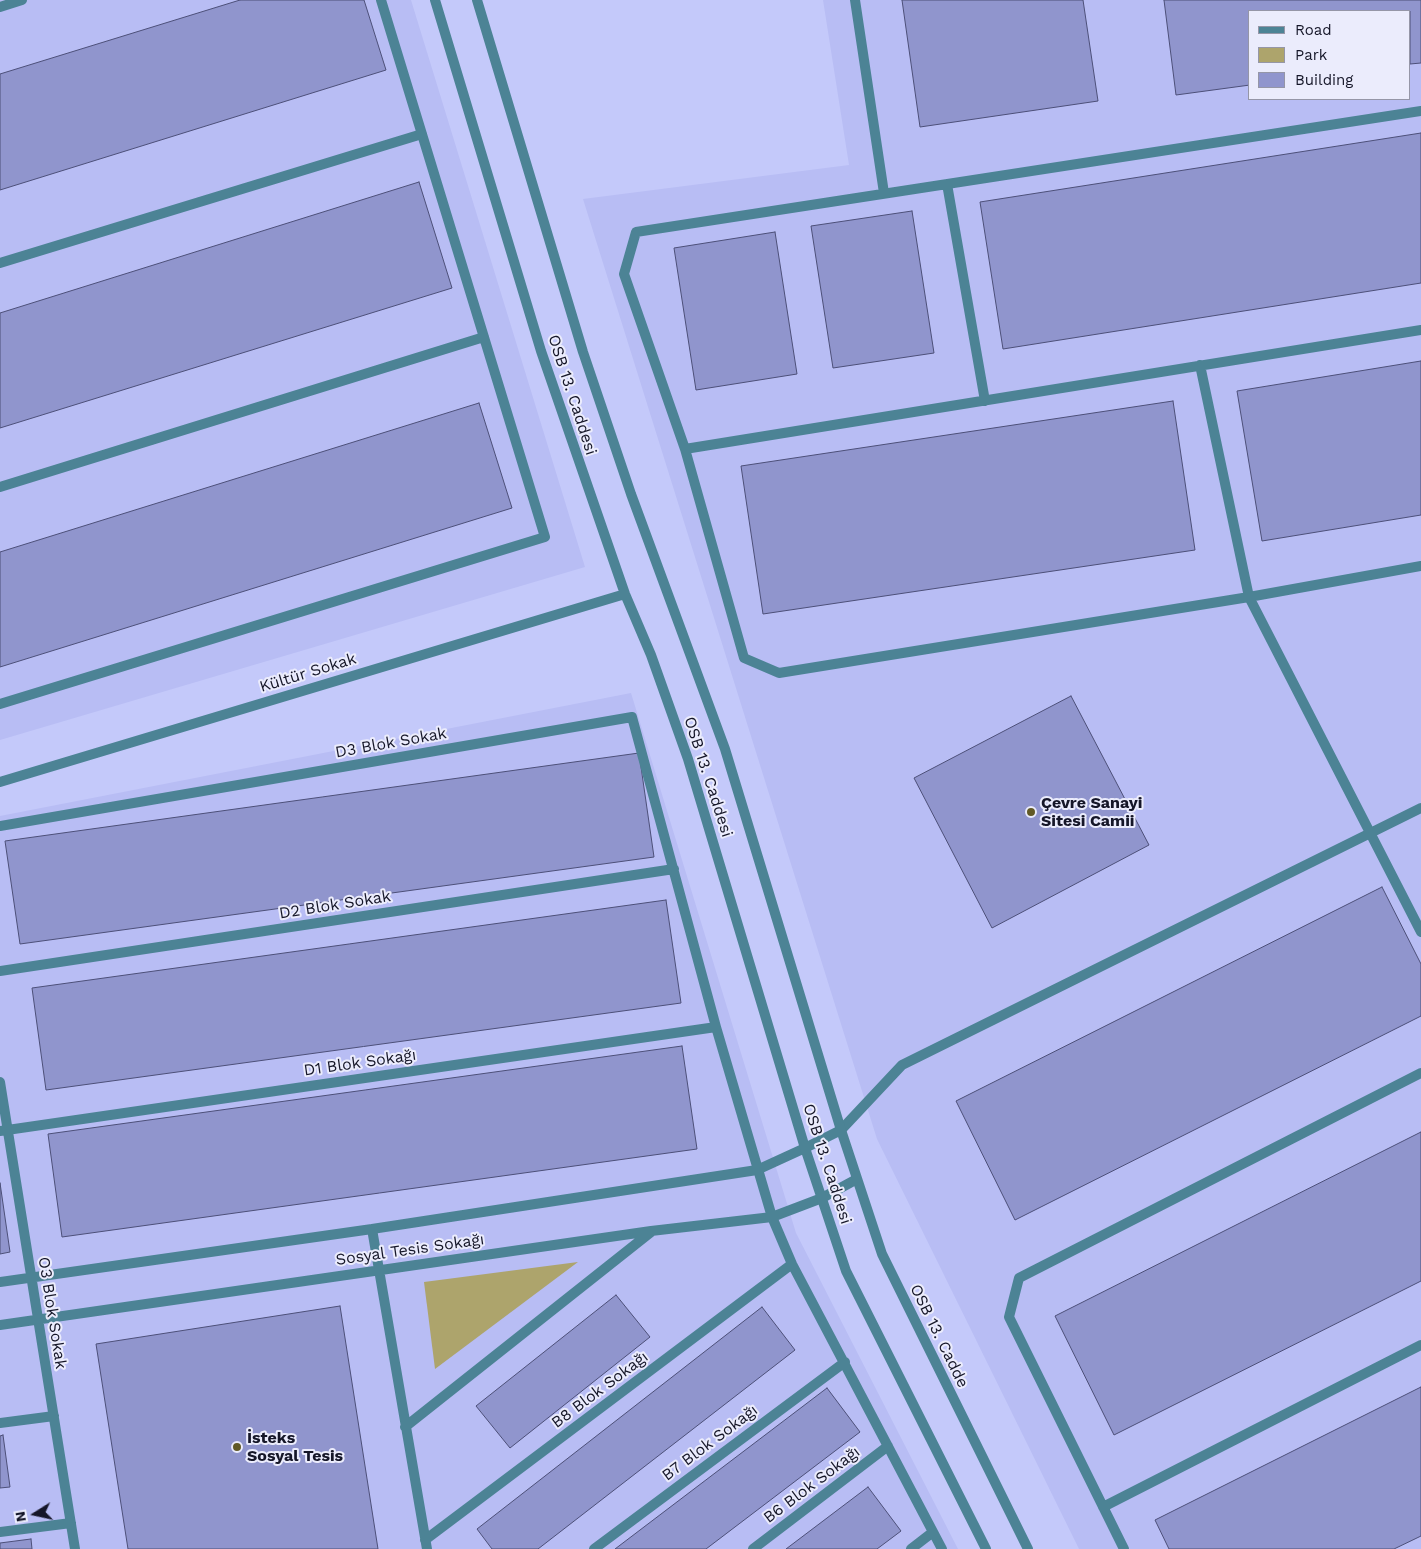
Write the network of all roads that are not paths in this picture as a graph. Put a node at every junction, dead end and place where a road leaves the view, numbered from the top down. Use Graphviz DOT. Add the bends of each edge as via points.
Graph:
graph roads {
  1 [pos="22,0"];
  2 [pos="381,0"];
  3 [pos="435,0"];
  4 [pos="477,0"];
  5 [pos="855,0"];
  6 [pos="0,7"];
  7 [pos="1421,111"];
  8 [pos="422,134"];
  9 [pos="947,184"];
  10 [pos="884,193"];
  11 [pos="0,263"];
  12 [pos="1421,330"];
  13 [pos="484,338"];
  14 [pos="1200,366"];
  15 [pos="985,401"];
  16 [pos="685,450"];
  17 [pos="0,487"];
  18 [pos="1421,566"];
  19 [pos="625,594"];
  20 [pos="1249,597"];
  21 [pos="0,704"];
  22 [pos="0,782"];
  23 [pos="1421,808"];
  24 [pos="0,826"];
  25 [pos="1370,835"];
  26 [pos="674,869"];
  27 [pos="1421,932"];
  28 [pos="0,971"];
  29 [pos="716,1027"];
  30 [pos="1421,1073"];
  31 [pos="0,1082"];
  32 [pos="4,1130"];
  33 [pos="841,1130"];
  34 [pos="806,1148"];
  35 [pos="757,1170"];
  36 [pos="857,1179"];
  37 [pos="822,1198"];
  38 [pos="772,1217"];
  39 [pos="372,1229"];
  40 [pos="651,1231"];
  41 [pos="792,1264"];
  42 [pos="379,1270"];
  43 [pos="31,1277"];
  44 [pos="0,1282"];
  45 [pos="38,1319"];
  46 [pos="0,1325"];
  47 [pos="1421,1344"];
  48 [pos="845,1362"];
  49 [pos="54,1416"];
  50 [pos="0,1423"];
  51 [pos="405,1427"];
  52 [pos="888,1446"];
  53 [pos="1103,1507"];
  54 [pos="71,1523"];
  55 [pos="0,1532"];
  56 [pos="933,1532"];
  57 [pos="426,1544"];
  58 [pos="75,1549"];
  59 [pos="594,1549"];
  60 [pos="753,1549"];
  61 [pos="911,1549"];
  62 [pos="942,1549"];
  63 [pos="986,1549"];
  64 [pos="1028,1549"];
  65 [pos="1124,1549"];
  1 -- 6 [label="street"];
  2 -- 8 [label="street"];
  3 -- 19 [label="street, OSB 13. Caddesi" via="541,350"];
  4 -- 33 [label="street, OSB 13. Caddesi" via="583,352 631,494 725,749"];
  5 -- 10 [label="street"];
  7 -- 9 [label="street"];
  8 -- 11 [label="street"];
  8 -- 13 [label="street"];
  9 -- 10 [label="street"];
  9 -- 15 [label="street"];
  10 -- 16 [label="street" via="636,232 624,274"];
  12 -- 14 [label="street"];
  13 -- 17 [label="street"];
  13 -- 21 [label="street" via="545,537"];
  14 -- 15 [label="street"];
  14 -- 20 [label="street"];
  15 -- 16 [label="street"];
  16 -- 20 [label="street" via="744,658 779,673"];
  18 -- 20 [label="street"];
  19 -- 22 [label="street, Kültür Sokak"];
  19 -- 34 [label="street, OSB 13. Caddesi" via="688,759"];
  20 -- 25 [label="street"];
  23 -- 25 [label="street, Sosyal Tesis Sokağı"];
  24 -- 26 [label="street, D3 Blok Sokak" via="632,717"];
  25 -- 27 [label="street"];
  25 -- 33 [label="street, Sosyal Tesis Sokağı" via="902,1065"];
  26 -- 28 [label="street, D2 Blok Sokak"];
  26 -- 29 [label="street"];
  29 -- 32 [label="street, D1 Blok Sokağı"];
  29 -- 35 [label="street"];
  30 -- 53 [label="street" via="1019,1278 1009,1317"];
  31 -- 32 [label="street, O3 Blok Sokak"];
  32 -- 43 [label="street, O3 Blok Sokak"];
  33 -- 34 [label="street, Sosyal Tesis Sokağı"];
  33 -- 36 [label="street, OSB 13. Cadde"];
  34 -- 35 [label="street, Sosyal Tesis Sokağı"];
  34 -- 37 [label="street, OSB 13. Caddesi"];
  35 -- 38 [label="street"];
  35 -- 39 [label="street, Sosyal Tesis Sokağı"];
  36 -- 37 [label="street, Sosyal Tesis Sokağı"];
  36 -- 64 [label="street, OSB 13. Cadde" via="882,1254"];
  37 -- 38 [label="street, Sosyal Tesis Sokağı"];
  37 -- 63 [label="street, OSB 13. Caddesi" via="846,1271"];
  38 -- 40 [label="street, Sosyal Tesis Sokağı"];
  38 -- 41 [label="street"];
  39 -- 42 [label="street"];
  39 -- 43 [label="street, Sosyal Tesis Sokağı"];
  40 -- 42 [label="street, Sosyal Tesis Sokağı"];
  40 -- 51 [label="street"];
  41 -- 48 [label="street"];
  41 -- 57 [label="street, B8 Blok Sokağı"];
  42 -- 45 [label="street, Sosyal Tesis Sokağı"];
  42 -- 51 [label="street"];
  43 -- 44 [label="street, Sosyal Tesis Sokağı"];
  43 -- 45 [label="street, O3 Blok Sokak"];
  45 -- 46 [label="street, Sosyal Tesis Sokağı"];
  45 -- 49 [label="street, O3 Blok Sokak"];
  47 -- 53 [label="street"];
  48 -- 52 [label="street"];
  48 -- 59 [label="street, B7 Blok Sokağı"];
  49 -- 50 [label="street"];
  49 -- 54 [label="street, O3 Blok Sokak"];
  51 -- 57 [label="street"];
  52 -- 56 [label="street"];
  52 -- 60 [label="street, B6 Blok Sokağı"];
  53 -- 65 [label="street"];
  54 -- 55 [label="street"];
  54 -- 58 [label="street, O3 Blok Sokak"];
  56 -- 61 [label="street"];
  56 -- 62 [label="street"];
}
